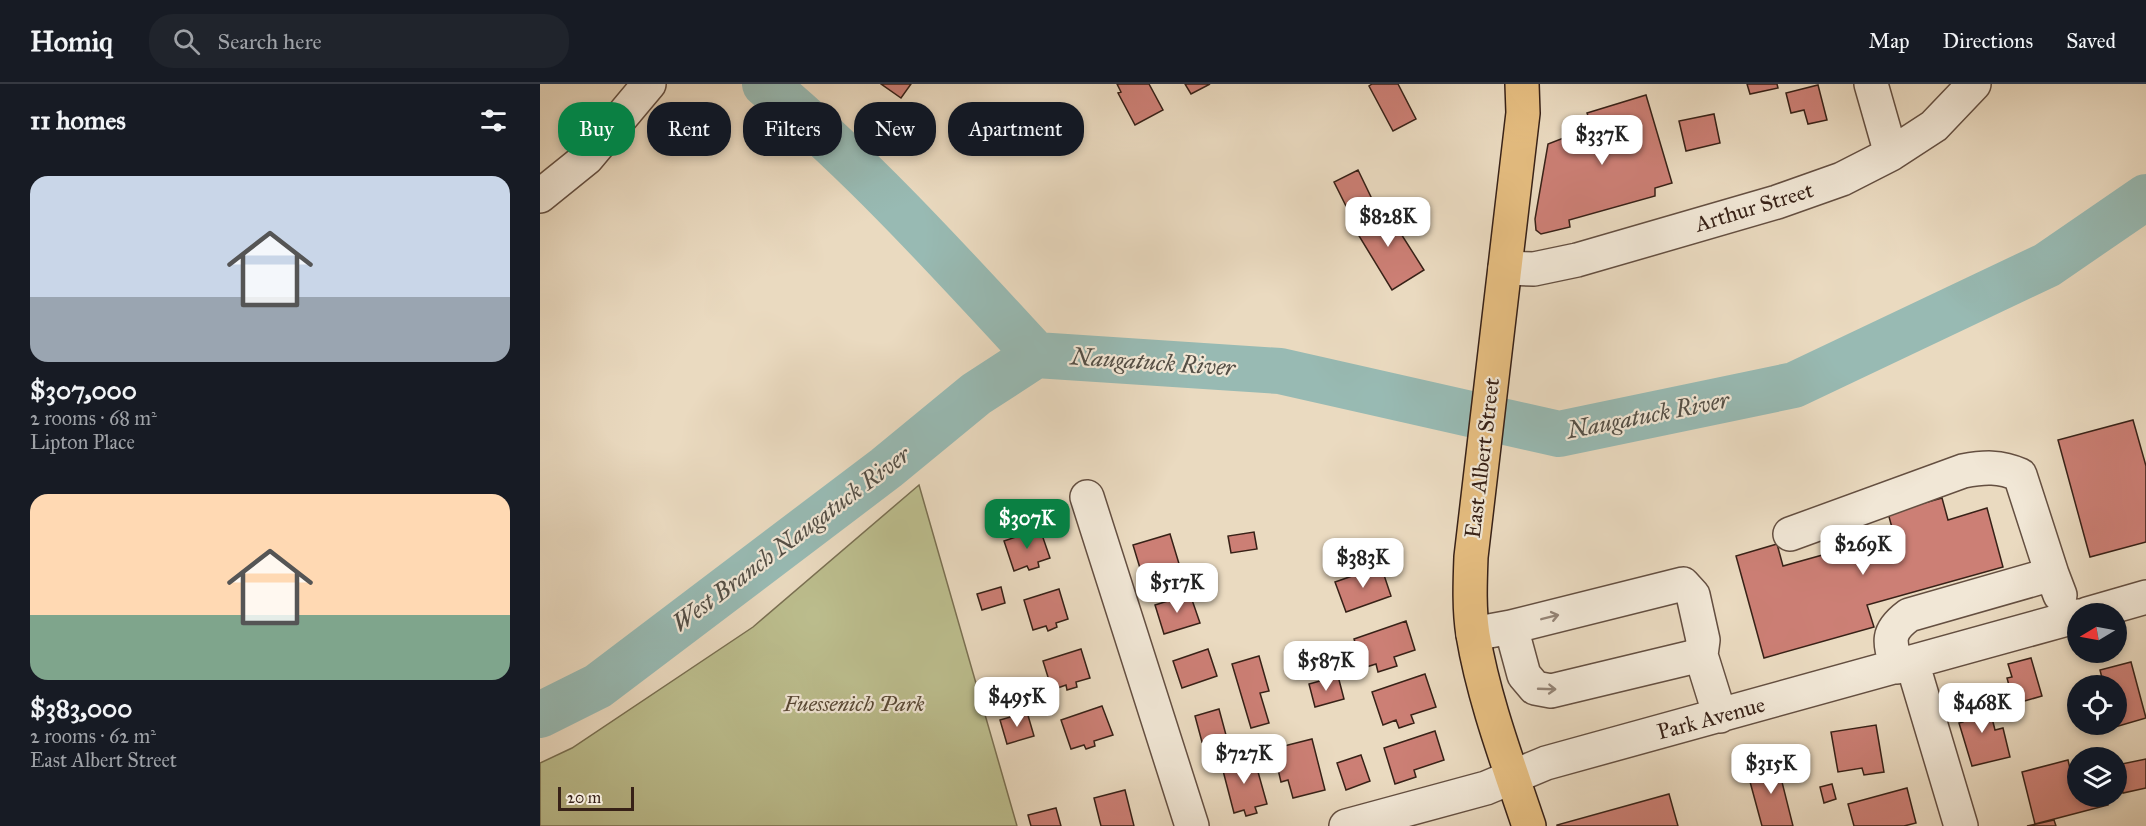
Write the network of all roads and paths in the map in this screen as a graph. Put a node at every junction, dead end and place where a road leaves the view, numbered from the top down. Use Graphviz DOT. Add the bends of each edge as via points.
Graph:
graph roads {
  1 [pos="1522,84"];
  2 [pos="1871,84"];
  3 [pos="1974,84"];
  4 [pos="648,85"];
  5 [pos="1890,154"];
  6 [pos="540,196"];
  7 [pos="1505,268"];
  8 [pos="1087,497"];
  9 [pos="1790,534"];
  10 [pos="2052,574"];
  11 [pos="2146,597"];
  12 [pos="2069,603"];
  13 [pos="2124,603"];
  14 [pos="2067,619"];
  15 [pos="1511,627"];
  16 [pos="1473,634"];
  17 [pos="1701,655"];
  18 [pos="1904,664"];
  19 [pos="1719,716"];
  20 [pos="1513,777"];
  21 [pos="1192,826"];
  22 [pos="1346,826"];
  23 [pos="1529,826"];
  24 [pos="1961,826"];
  1 -- 7 [label="main road, East Albert Street" via="1523,113"];
  2 -- 5 [label="street"];
  3 -- 5 [label="street, Arthur Street" via="1934,126"];
  4 -- 6 [label="street" via="587,158"];
  5 -- 7 [label="street, Arthur Street" via="1842,179 1777,202 1577,260 1534,269"];
  7 -- 16 [label="main road, East Albert Street" via="1471,557"];
  8 -- 21 [label="street"];
  9 -- 10 [label="street" via="1963,471 1988,466 2020,475"];
  10 -- 12 [label="street"];
  10 -- 18 [label="street" via="1909,615 1896,624 1891,635 1891,647"];
  11 -- 13 [label="street, Park Avenue"];
  14 -- 18 [label="street, Park Avenue"];
  15 -- 16 [label="street"];
  15 -- 17 [label="street, one-way" via="1524,675 1535,688 1551,691"];
  15 -- 17 [label="street, one-way" via="1683,584 1693,595 1699,617"];
  16 -- 20 [label="main road, East Albert Street" via="1481,675"];
  17 -- 19 [label="street"];
  18 -- 19 [label="street, Park Avenue"];
  18 -- 24 [label="street"];
  19 -- 20 [label="street, Park Avenue" via="1546,763"];
  20 -- 22 [label="street, Park Avenue"];
  20 -- 23 [label="main road, East Albert Street"];
}
